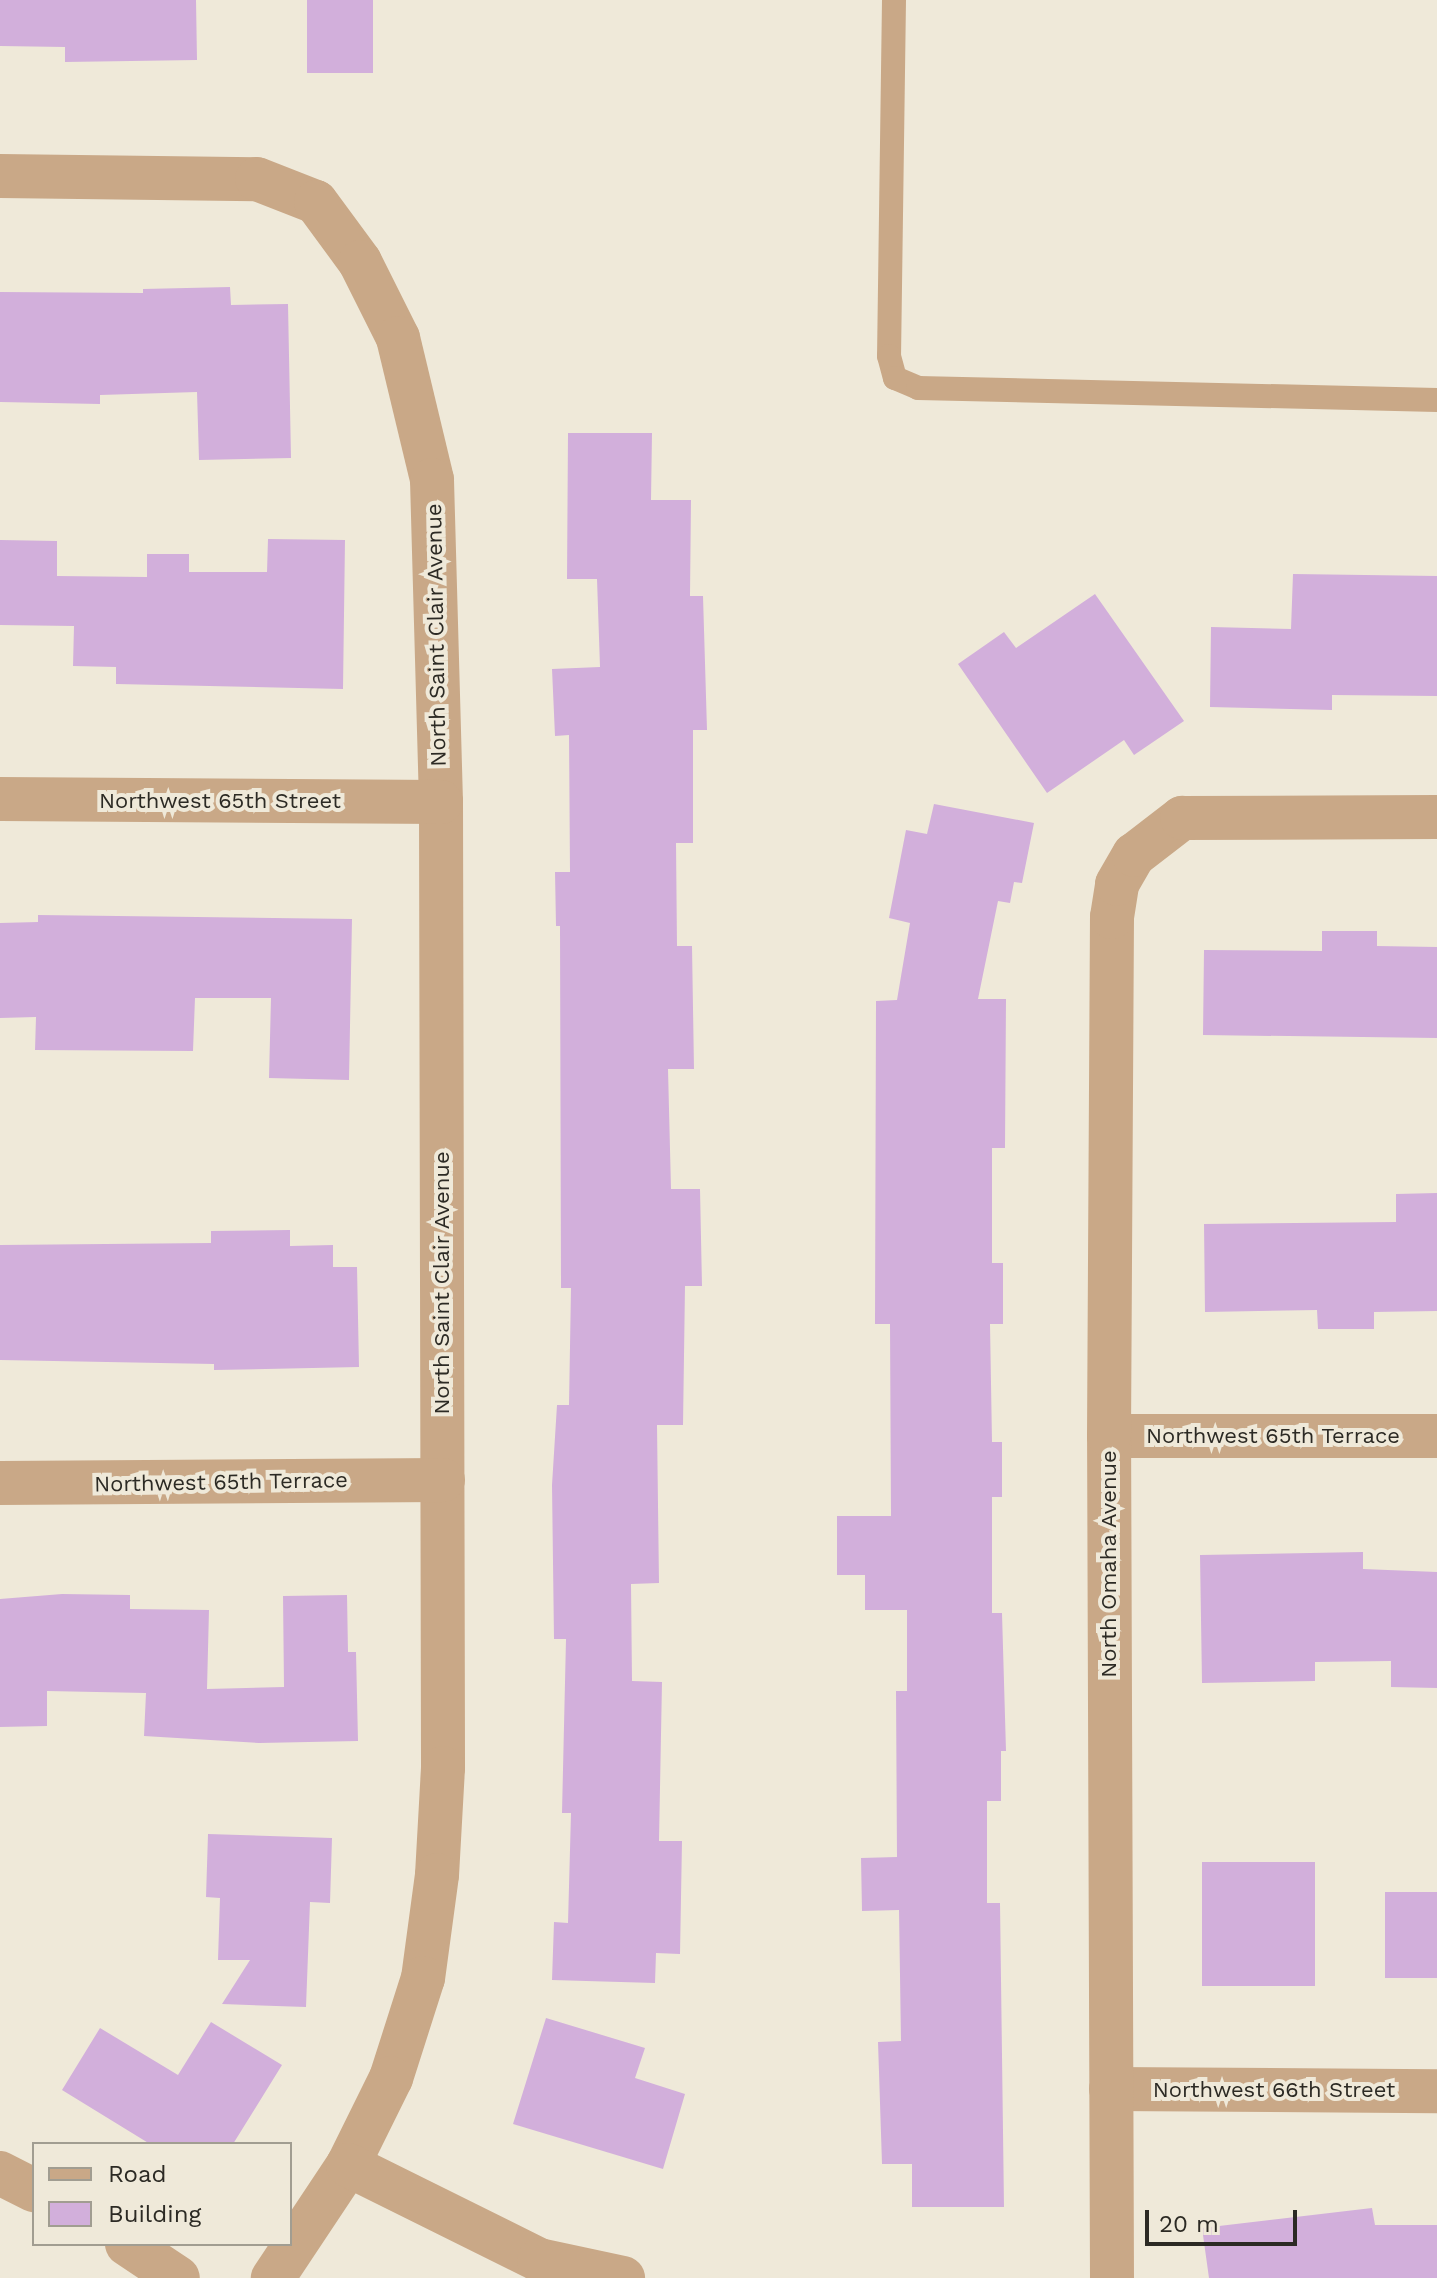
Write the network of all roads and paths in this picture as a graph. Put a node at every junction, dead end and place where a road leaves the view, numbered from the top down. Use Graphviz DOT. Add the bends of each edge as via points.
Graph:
graph roads {
  1 [pos="894,0"];
  2 [pos="0,176"];
  3 [pos="1437,400"];
  4 [pos="0,799"];
  5 [pos="441,802"];
  6 [pos="1437,817"];
  7 [pos="1109,1436"];
  8 [pos="1437,1436"];
  9 [pos="443,1480"];
  10 [pos="0,1483"];
  11 [pos="1111,2089"];
  12 [pos="1437,2091"];
  13 [pos="348,2165"];
  14 [pos="0,2173"];
  15 [pos="32,2189"];
  16 [pos="130,2246"];
  17 [pos="178,2278"];
  18 [pos="273,2278"];
  19 [pos="623,2278"];
  20 [pos="1112,2278"];
  1 -- 3 [label="lane" via="889,356 895,378 918,388"];
  2 -- 5 [label="street, North Saint Clair Avenue" via="257,179 316,202 360,262 398,338 432,480"];
  4 -- 5 [label="street, Northwest 65th Street"];
  5 -- 9 [label="street, North Saint Clair Avenue"];
  6 -- 7 [label="street, North Omaha Avenue" via="1182,818 1134,855 1117,884 1112,917"];
  7 -- 8 [label="street, Northwest 65th Terrace"];
  7 -- 11 [label="street, North Omaha Avenue"];
  9 -- 10 [label="street, Northwest 65th Terrace"];
  9 -- 13 [label="street, North Saint Clair Avenue" via="443,1768 423,1978 391,2078"];
  11 -- 12 [label="street, Northwest 66th Street"];
  11 -- 20 [label="street, North Omaha Avenue"];
  13 -- 18 [label="street, North Saint Clair Avenue"];
  13 -- 19 [label="street" via="539,2260"];
  14 -- 15 [label="street"];
  16 -- 17 [label="street"];
}
